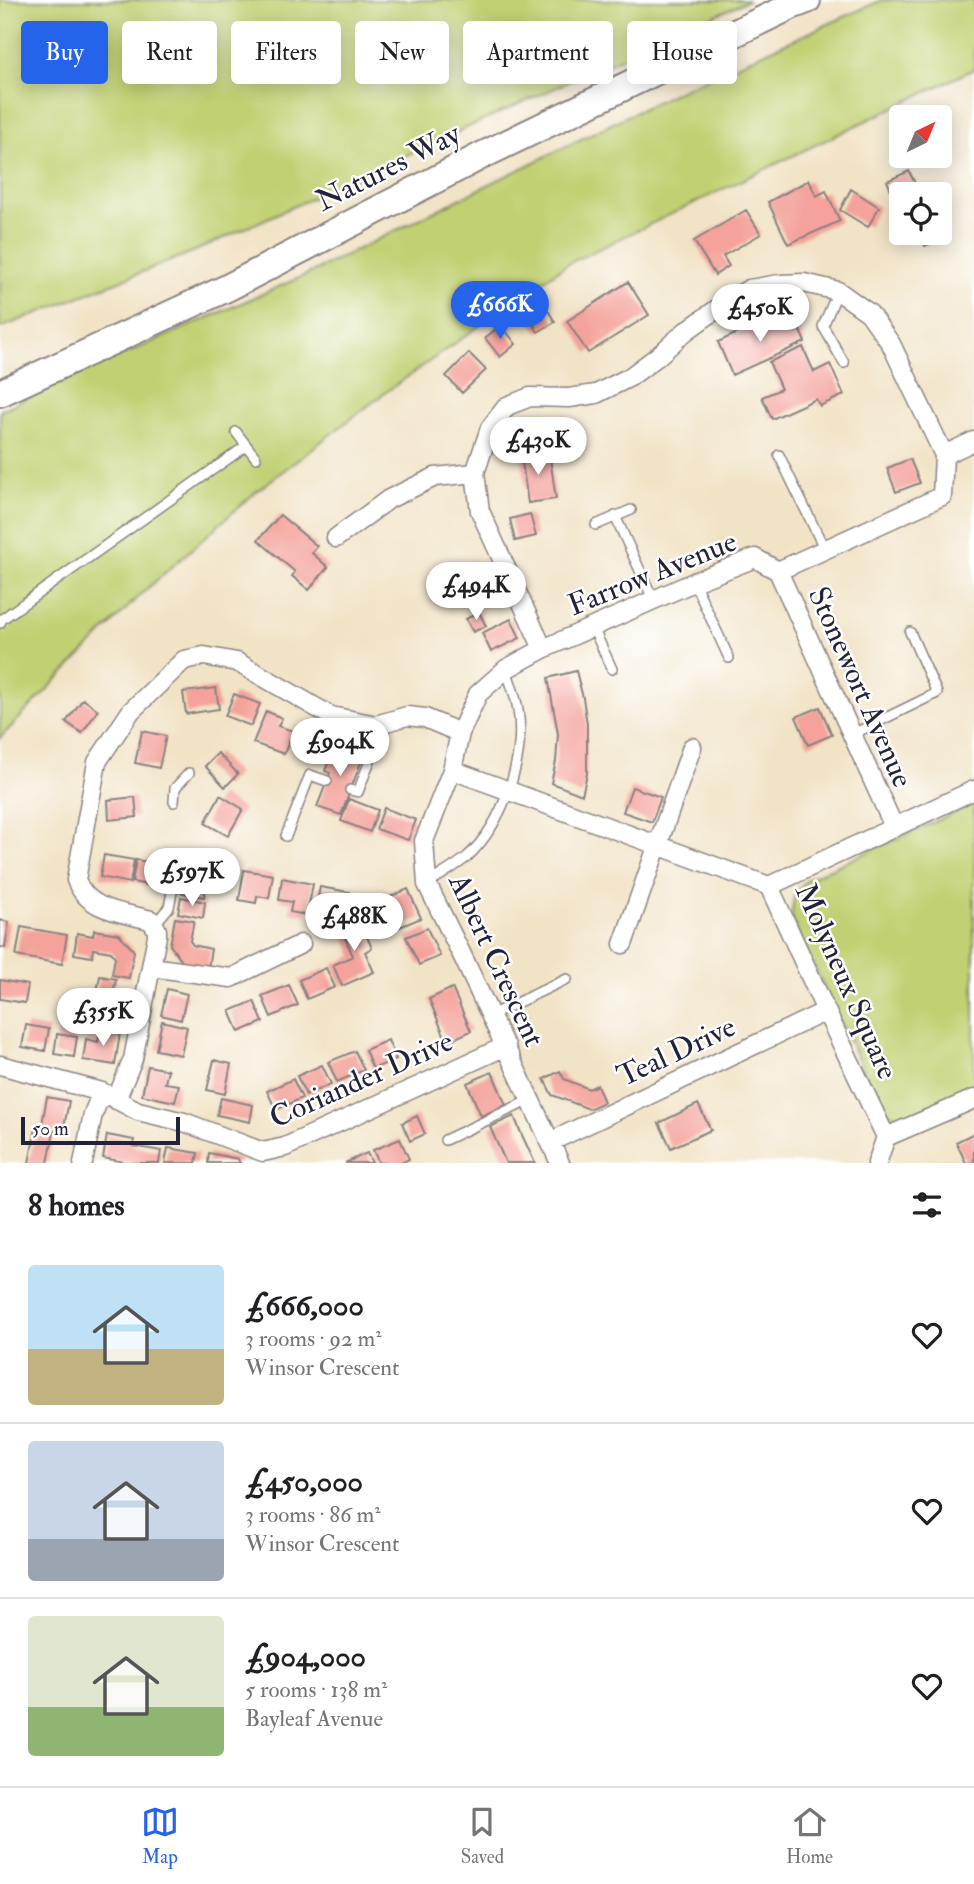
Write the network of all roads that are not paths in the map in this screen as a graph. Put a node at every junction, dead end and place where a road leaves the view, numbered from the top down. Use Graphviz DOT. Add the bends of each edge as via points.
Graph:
graph roads {
  1 [pos="807,0"];
  2 [pos="838,290"];
  3 [pos="844,363"];
  4 [pos="0,393"];
  5 [pos="236,432"];
  6 [pos="974,441"];
  7 [pos="246,446"];
  8 [pos="779,455"];
  9 [pos="944,455"];
  10 [pos="256,458"];
  11 [pos="475,473"];
  12 [pos="631,510"];
  13 [pos="615,516"];
  14 [pos="596,525"];
  15 [pos="336,537"];
  16 [pos="825,550"];
  17 [pos="778,571"];
  18 [pos="694,582"];
  19 [pos="654,601"];
  20 [pos="0,622"];
  21 [pos="593,628"];
  22 [pos="910,632"];
  23 [pos="543,649"];
  24 [pos="729,659"];
  25 [pos="506,668"];
  26 [pos="612,668"];
  27 [pos="376,725"];
  28 [pos="460,733"];
  29 [pos="851,735"];
  30 [pos="692,747"];
  31 [pos="452,770"];
  32 [pos="189,773"];
  33 [pos="327,781"];
  34 [pos="350,790"];
  35 [pos="508,790"];
  36 [pos="974,790"];
  37 [pos="174,802"];
  38 [pos="894,827"];
  39 [pos="286,836"];
  40 [pos="658,845"];
  41 [pos="226,873"];
  42 [pos="427,884"];
  43 [pos="769,886"];
  44 [pos="155,924"];
  45 [pos="301,944"];
  46 [pos="623,944"];
  47 [pos="151,967"];
  48 [pos="567,979"];
  49 [pos="826,1011"];
  50 [pos="491,1015"];
  51 [pos="506,1046"];
  52 [pos="0,1065"];
  53 [pos="109,1096"];
  54 [pos="974,1099"];
  55 [pos="530,1100"];
  56 [pos="886,1137"];
  57 [pos="445,1140"];
  58 [pos="550,1142"];
  59 [pos="263,1157"];
  60 [pos="83,1163"];
  61 [pos="560,1163"];
  62 [pos="877,1163"];
  1 -- 4 [label="street, Natures Way" via="483,155 227,288"];
  2 -- 3 [label="lane" via="823,326"];
  2 -- 9 [label="street" via="869,313 891,344"];
  2 -- 11 [label="street" via="804,283 749,289 629,377 596,394 530,397 507,406 490,428"];
  5 -- 7 [label="lane"];
  6 -- 9 [label="street"];
  7 -- 10 [label="lane"];
  7 -- 20 [label="lane"];
  8 -- 16 [label="lane"];
  9 -- 16 [label="street, Farrow Avenue" via="942,496"];
  11 -- 15 [label="street" via="435,477 389,499"];
  11 -- 23 [label="street" via="480,512"];
  12 -- 13 [label="lane"];
  13 -- 14 [label="lane"];
  13 -- 19 [label="lane"];
  16 -- 17 [label="street, Farrow Avenue"];
  17 -- 18 [label="street, Farrow Avenue" via="755,558"];
  17 -- 29 [label="street, Stonewort Avenue"];
  18 -- 19 [label="street, Farrow Avenue"];
  18 -- 24 [label="lane"];
  19 -- 21 [label="street, Farrow Avenue"];
  21 -- 23 [label="street, Farrow Avenue"];
  21 -- 26 [label="lane"];
  22 -- 29 [label="lane" via="937,693"];
  23 -- 25 [label="street, Farrow Avenue"];
  25 -- 28 [label="street, Albert Crescent" via="478,694"];
  25 -- 35 [label="lane" via="518,710 519,747"];
  27 -- 28 [label="street" via="407,716"];
  27 -- 34 [label="lane" via="374,750 358,792"];
  27 -- 44 [label="street" via="331,716 237,662 204,656 184,660 131,711 97,762 76,880 95,905"];
  28 -- 31 [label="street, Albert Crescent"];
  29 -- 38 [label="street, Stonewort Avenue"];
  30 -- 40 [label="street"];
  31 -- 35 [label="street"];
  31 -- 42 [label="street, Albert Crescent" via="424,841"];
  32 -- 37 [label="lane" via="175,788"];
  33 -- 39 [label="lane" via="310,775"];
  35 -- 40 [label="street"];
  35 -- 42 [label="lane" via="495,824 467,857"];
  36 -- 38 [label="street, Molyneux Square"];
  38 -- 43 [label="street, Molyneux Square"];
  40 -- 43 [label="street"];
  40 -- 46 [label="street"];
  41 -- 44 [label="lane" via="178,862 169,908"];
  42 -- 50 [label="street, Albert Crescent"];
  43 -- 49 [label="street, Molyneux Square"];
  44 -- 47 [label="street" via="158,936"];
  45 -- 47 [label="street" via="231,978"];
  47 -- 53 [label="street" via="132,1059"];
  48 -- 50 [label="lane"];
  49 -- 56 [label="street, Molyneux Square"];
  49 -- 58 [label="street, Teal Drive"];
  50 -- 51 [label="street, Albert Crescent"];
  51 -- 55 [label="street, Albert Crescent"];
  51 -- 59 [label="street, Coriander Drive"];
  52 -- 53 [label="street, Coriander Drive"];
  53 -- 59 [label="street, Coriander Drive"];
  53 -- 60 [label="street" via="93,1114"];
  54 -- 56 [label="street"];
  55 -- 57 [label="lane"];
  55 -- 58 [label="street, Albert Crescent"];
  56 -- 62 [label="street"];
  58 -- 61 [label="street, Albert Crescent"];
}
